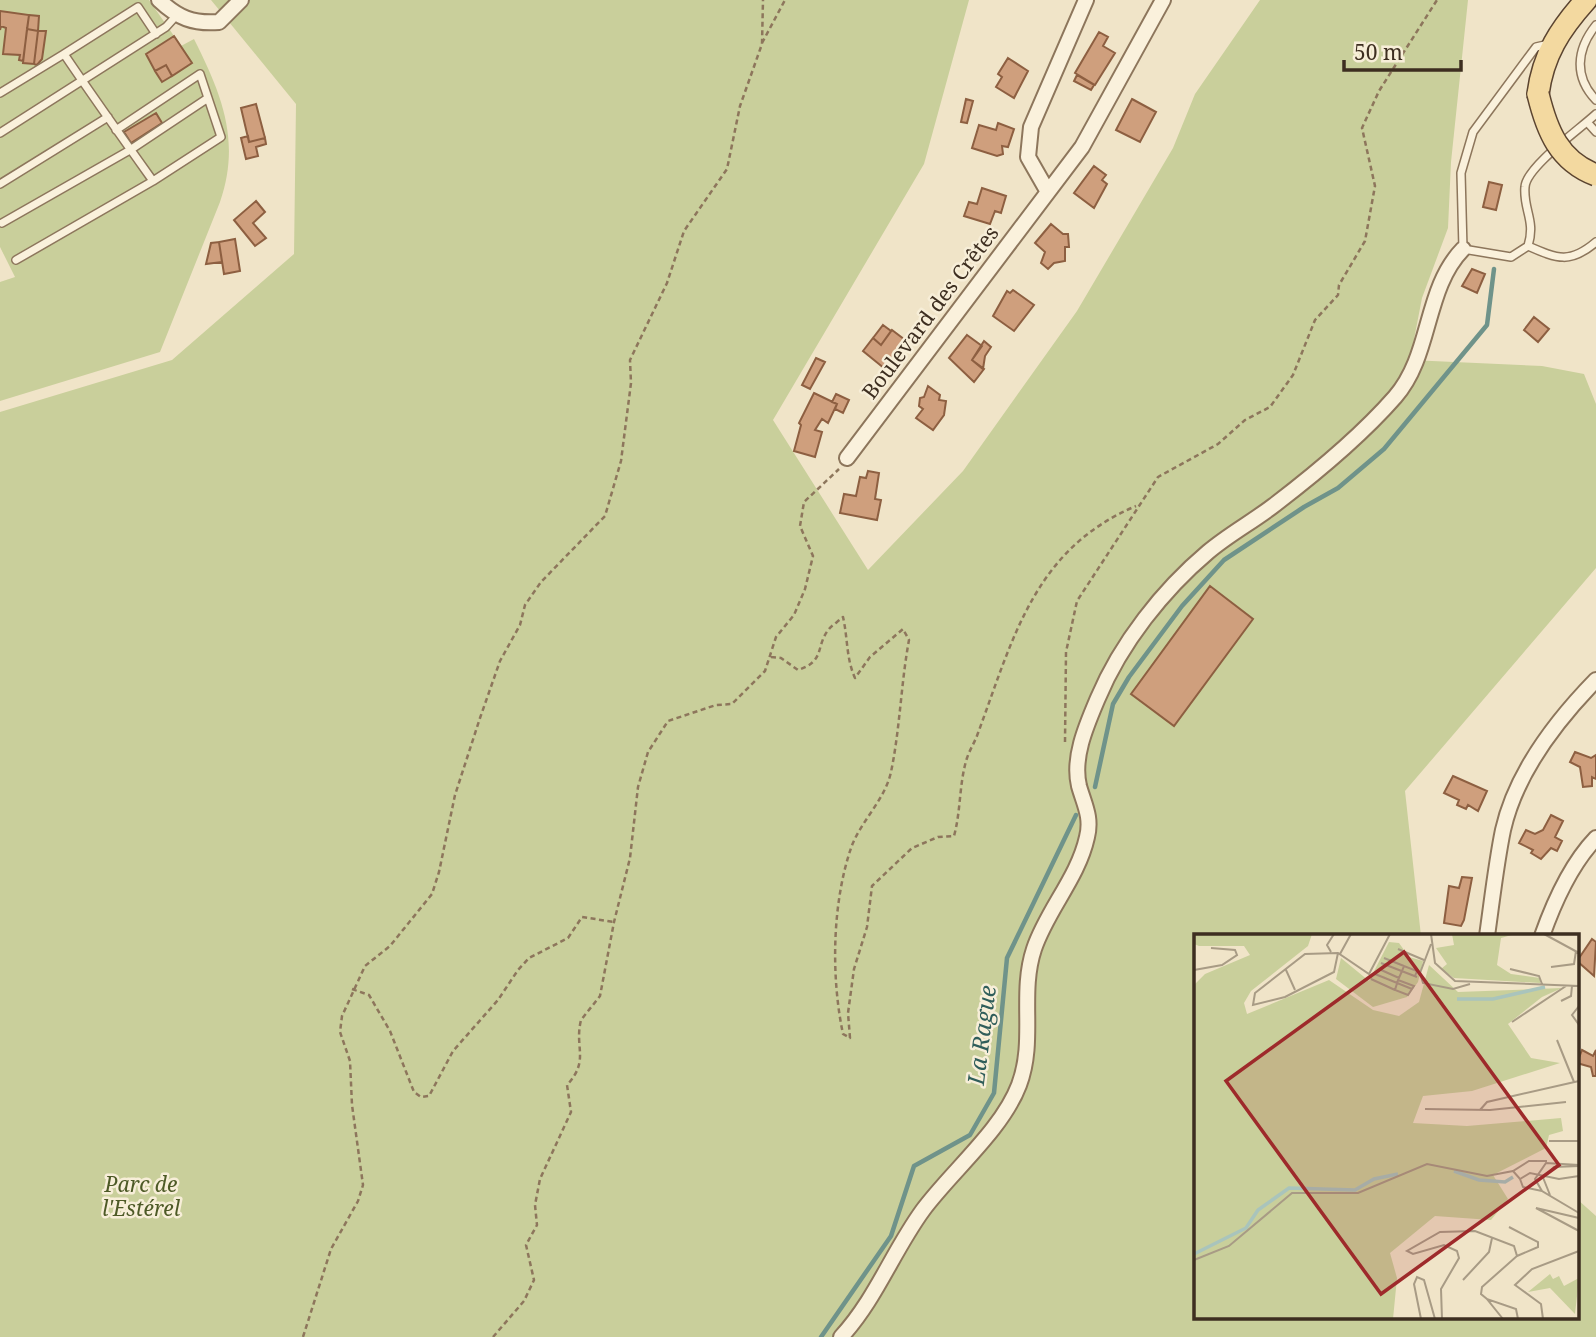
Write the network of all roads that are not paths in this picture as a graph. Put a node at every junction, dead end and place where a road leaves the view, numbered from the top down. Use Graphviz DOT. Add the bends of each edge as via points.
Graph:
graph roads {
  1 [pos="159,0"];
  2 [pos="242,0"];
  3 [pos="1086,0"];
  4 [pos="1163,0"];
  5 [pos="1586,0"];
  6 [pos="176,16"];
  7 [pos="1596,25"];
  8 [pos="156,34"];
  9 [pos="1553,42"];
  10 [pos="64,54"];
  11 [pos="82,81"];
  12 [pos="0,93"];
  13 [pos="208,98"];
  14 [pos="1596,100"];
  15 [pos="1596,114"];
  16 [pos="108,117"];
  17 [pos="1587,122"];
  18 [pos="116,130"];
  19 [pos="1596,132"];
  20 [pos="0,133"];
  21 [pos="130,150"];
  22 [pos="1596,175"];
  23 [pos="153,181"];
  24 [pos="0,184"];
  25 [pos="1048,192"];
  26 [pos="2,223"];
  27 [pos="1596,242"];
  28 [pos="1528,246"];
  29 [pos="1463,249"];
  30 [pos="16,260"];
  31 [pos="846,458"];
  32 [pos="1596,680"];
  33 [pos="1596,838"];
  34 [pos="1487,934"];
  35 [pos="1543,934"];
  36 [pos="841,1337"];
  1 -- 6 [label="street"];
  2 -- 6 [label="street" via="219,22"];
  3 -- 25 [label="street" via="1031,127 1028,157"];
  4 -- 25 [label="street, Boulevard des Crêtes" via="1082,147"];
  5 -- 9 [label="main road"];
  6 -- 8 [label="lane"];
  7 -- 14 [label="lane" via="1579,63 1583,86"];
  8 -- 10 [label="lane" via="138,7"];
  8 -- 11 [label="lane"];
  9 -- 22 [label="main road, bridge" via="1545,57 1538,94 1553,141 1567,158"];
  9 -- 29 [label="lane" via="1536,47 1473,132 1461,173"];
  10 -- 11 [label="lane"];
  10 -- 12 [label="lane"];
  11 -- 16 [label="lane"];
  11 -- 20 [label="lane"];
  13 -- 18 [label="lane" via="200,74"];
  13 -- 21 [label="lane"];
  13 -- 23 [label="lane" via="221,137"];
  15 -- 17 [label="lane"];
  16 -- 18 [label="lane"];
  16 -- 24 [label="lane"];
  17 -- 19 [label="lane"];
  17 -- 28 [label="lane" via="1531,172 1524,187 1533,230"];
  18 -- 21 [label="lane"];
  21 -- 23 [label="lane"];
  21 -- 26 [label="lane"];
  23 -- 30 [label="lane"];
  25 -- 31 [label="street, Boulevard des Crêtes"];
  27 -- 28 [label="lane" via="1580,255 1560,258"];
  28 -- 29 [label="lane" via="1511,257"];
  29 -- 36 [label="street" via="1450,262 1414,363 1398,394 1294,489 1208,552 1157,603 1123,650 1099,695 1078,752 1079,785 1089,807 1088,834 1030,961 1028,1055 1018,1088 1002,1115 922,1212 860,1317"];
  32 -- 34 [label="street" via="1567,709 1519,784 1504,828"];
  33 -- 35 [label="street" via="1583,851 1563,887"];
}
